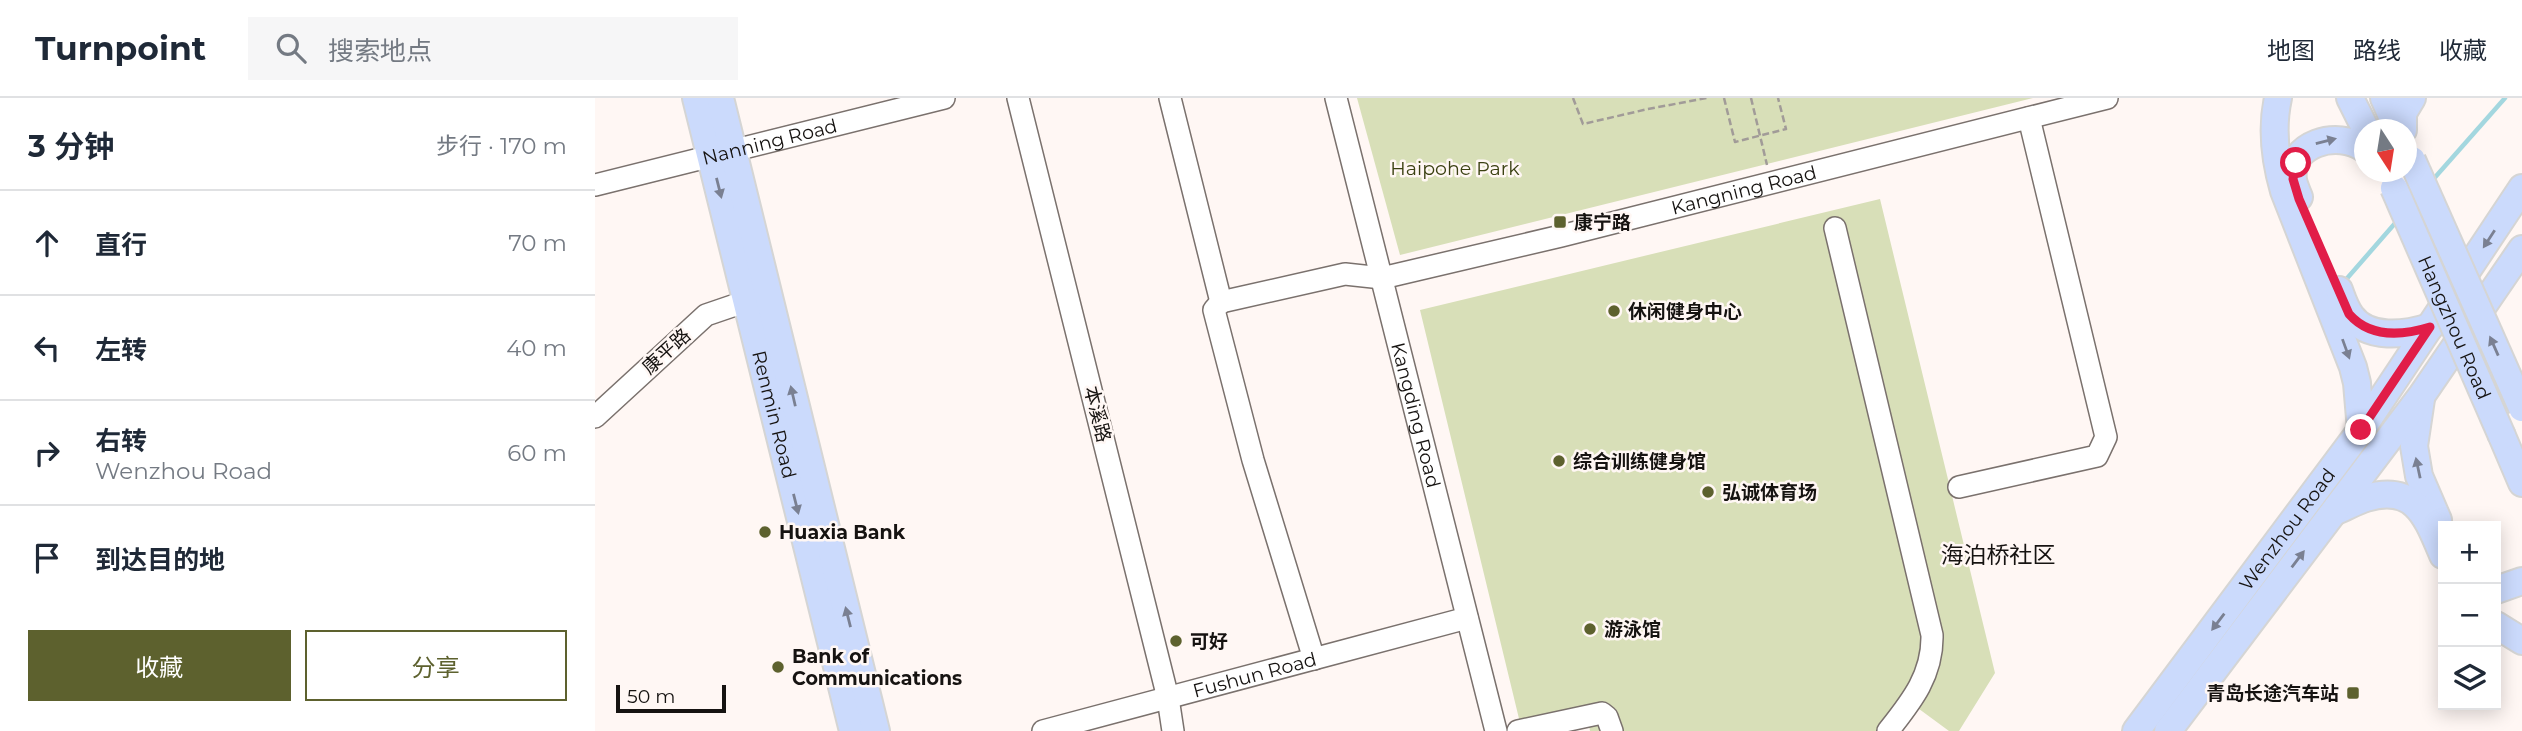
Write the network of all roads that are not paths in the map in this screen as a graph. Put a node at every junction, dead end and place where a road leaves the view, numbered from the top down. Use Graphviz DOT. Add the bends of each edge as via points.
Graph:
graph roads {
  1 [pos="696,98"];
  2 [pos="720,98"];
  3 [pos="944,98"];
  4 [pos="1019,98"];
  5 [pos="1170,98"];
  6 [pos="1336,98"];
  7 [pos="2107,98"];
  8 [pos="2278,98"];
  9 [pos="2350,98"];
  10 [pos="2384,98"];
  11 [pos="2412,98"];
  12 [pos="2029,118"];
  13 [pos="2360,119"];
  14 [pos="2394,119"];
  15 [pos="2402,119"];
  16 [pos="2354,145"];
  17 [pos="722,153"];
  18 [pos="2417,172"];
  19 [pos="2391,182"];
  20 [pos="595,185"];
  21 [pos="2522,188"];
  22 [pos="1835,228"];
  23 [pos="2522,249"];
  24 [pos="1381,278"];
  25 [pos="747,301"];
  26 [pos="1221,302"];
  27 [pos="2430,327"];
  28 [pos="2422,395"];
  29 [pos="2522,408"];
  30 [pos="595,416"];
  31 [pos="2361,430"];
  32 [pos="2522,483"];
  33 [pos="1959,487"];
  34 [pos="2334,511"];
  35 [pos="2439,521"];
  36 [pos="2438,544"];
  37 [pos="2522,581"];
  38 [pos="2501,589"];
  39 [pos="1467,618"];
  40 [pos="2501,628"];
  41 [pos="2522,641"];
  42 [pos="1314,659"];
  43 [pos="1168,698"];
  44 [pos="853,731"];
  45 [pos="876,731"];
  46 [pos="1043,731"];
  47 [pos="1173,731"];
  48 [pos="1496,731"];
  49 [pos="1518,731"];
  50 [pos="1612,731"];
  51 [pos="1888,731"];
  52 [pos="2136,731"];
  53 [pos="2168,731"];
  1 -- 17 [label="main road, Renmin Road"];
  2 -- 17 [label="main road, Renmin Road"];
  3 -- 17 [label="street, Nanning Road"];
  4 -- 43 [label="street, 本溪路"];
  5 -- 26 [label="street"];
  6 -- 24 [label="street, Kangding Road"];
  7 -- 12 [label="street, Kangning Road"];
  8 -- 31 [label="main road, one-way" via="2277,168 2353,367"];
  9 -- 13 [label="main road"];
  10 -- 14 [label="main road"];
  11 -- 15 [label="main road"];
  12 -- 24 [label="street, Kangning Road"];
  12 -- 33 [label="street" via="2106,436 2097,456"];
  27 -- 16 [label="main road, one-way" via="2408,334 2367,329 2357,323 2299,199 2293,179 2296,163 2313,145 2327,139"];
  17 -- 20 [label="street, Nanning Road"];
  17 -- 25 [label="main road, Renmin Road, one-way"];
  45 -- 17 [label="main road, Renmin Road, one-way"];
  29 -- 18 [label="main road, Hangzhou Road, one-way, bridge"];
  19 -- 32 [label="main road, Hangzhou Road, bridge"];
  21 -- 27 [label="main road, Wenzhou Road, one-way"];
  22 -- 51 [label="street" via="1933,635 1917,695"];
  23 -- 28 [label="main road, Wenzhou Road"];
  24 -- 26 [label="street, Kangning Road" via="1345,274"];
  24 -- 39 [label="street, Kangding Road"];
  25 -- 30 [label="street, 康平路" via="706,315"];
  25 -- 44 [label="main road, Renmin Road, one-way"];
  26 -- 42 [label="street" via="1214,310"];
  27 -- 31 [label="main road, Wenzhou Road"];
  28 -- 34 [label="main road, Wenzhou Road"];
  35 -- 28 [label="main road, one-way" via="2419,476 2414,446"];
  31 -- 52 [label="main road, Wenzhou Road, one-way"];
  34 -- 36 [label="main road" via="2366,498 2400,497 2425,514"];
  53 -- 34 [label="main road, Wenzhou Road, one-way"];
  37 -- 38 [label="main road"];
  39 -- 42 [label="street, Fushun Road"];
  39 -- 48 [label="street, Kangding Road"];
  40 -- 41 [label="main road"];
  42 -- 43 [label="street, Fushun Road"];
  43 -- 46 [label="street, Fushun Road"];
  43 -- 47 [label="street, 本溪路"];
  49 -- 50 [label="street" via="1602,712"];
}
